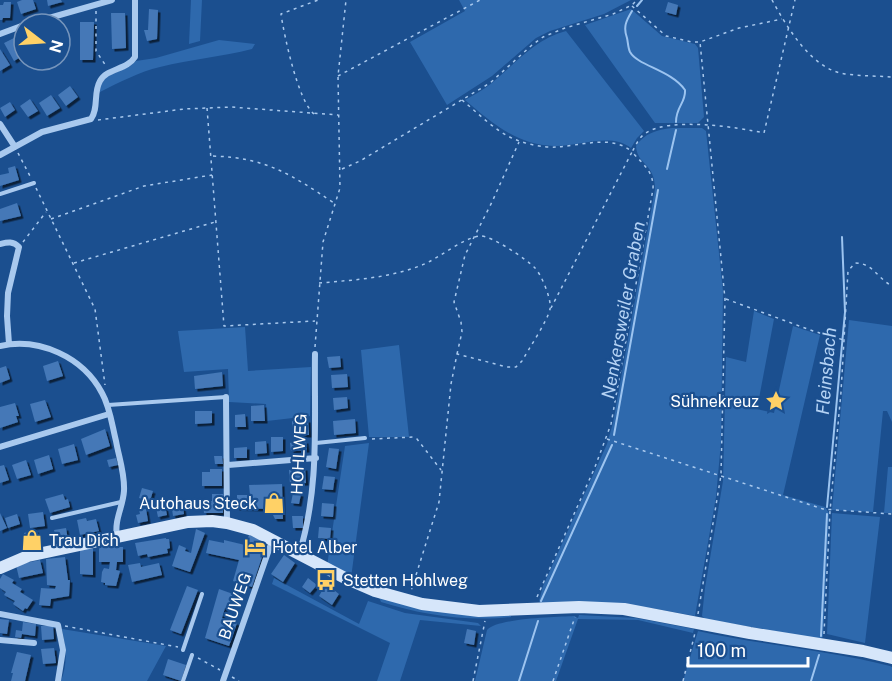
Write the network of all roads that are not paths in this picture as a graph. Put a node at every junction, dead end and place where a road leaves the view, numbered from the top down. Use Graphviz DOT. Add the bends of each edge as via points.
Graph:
graph roads {
  1 [pos="112,0"];
  2 [pos="135,0"];
  3 [pos="69,12"];
  4 [pos="0,124"];
  5 [pos="15,147"];
  6 [pos="0,156"];
  7 [pos="34,183"];
  8 [pos="0,194"];
  9 [pos="0,244"];
  10 [pos="9,344"];
  11 [pos="0,346"];
  12 [pos="315,354"];
  13 [pos="226,397"];
  14 [pos="107,406"];
  15 [pos="109,414"];
  16 [pos="365,438"];
  17 [pos="316,443"];
  18 [pos="0,447"];
  19 [pos="316,458"];
  20 [pos="228,465"];
  21 [pos="122,502"];
  22 [pos="52,518"];
  23 [pos="227,522"];
  24 [pos="117,536"];
  25 [pos="272,540"];
  26 [pos="299,555"];
  27 [pos="0,568"];
  28 [pos="202,594"];
  29 [pos="0,614"];
  30 [pos="0,640"];
  31 [pos="34,643"];
  32 [pos="183,650"];
  33 [pos="192,655"];
  34 [pos="892,658"];
  35 [pos="58,681"];
  36 [pos="183,681"];
  37 [pos="223,681"];
  1 -- 3 [label="street"];
  2 -- 5 [label="street" via="134,60 100,80 91,119 42,132"];
  4 -- 5 [label="street"];
  5 -- 6 [label="street"];
  7 -- 8 [label="lane"];
  9 -- 10 [label="street" via="10,242 19,247 8,293"];
  10 -- 11 [label="street"];
  10 -- 14 [label="street" via="37,345 64,355 88,373"];
  12 -- 17 [label="street, HOHLWEG"];
  13 -- 14 [label="lane"];
  13 -- 20 [label="street"];
  14 -- 15 [label="street"];
  15 -- 18 [label="street"];
  15 -- 21 [label="street" via="124,479"];
  16 -- 17 [label="lane"];
  17 -- 19 [label="street, HOHLWEG"];
  19 -- 20 [label="street"];
  19 -- 26 [label="street, HOHLWEG" via="307,531"];
  20 -- 23 [label="street"];
  21 -- 22 [label="lane"];
  21 -- 24 [label="street"];
  23 -- 24 [label="street" via="188,522"];
  23 -- 25 [label="street"];
  24 -- 27 [label="street" via="28,556"];
  25 -- 26 [label="street"];
  25 -- 37 [label="street, BAUWEG"];
  26 -- 34 [label="street" via="345,578 422,604 506,611 624,609"];
  28 -- 32 [label="lane"];
  29 -- 35 [label="street" via="58,625 63,650"];
  30 -- 31 [label="street"];
  33 -- 36 [label="lane"];
}
